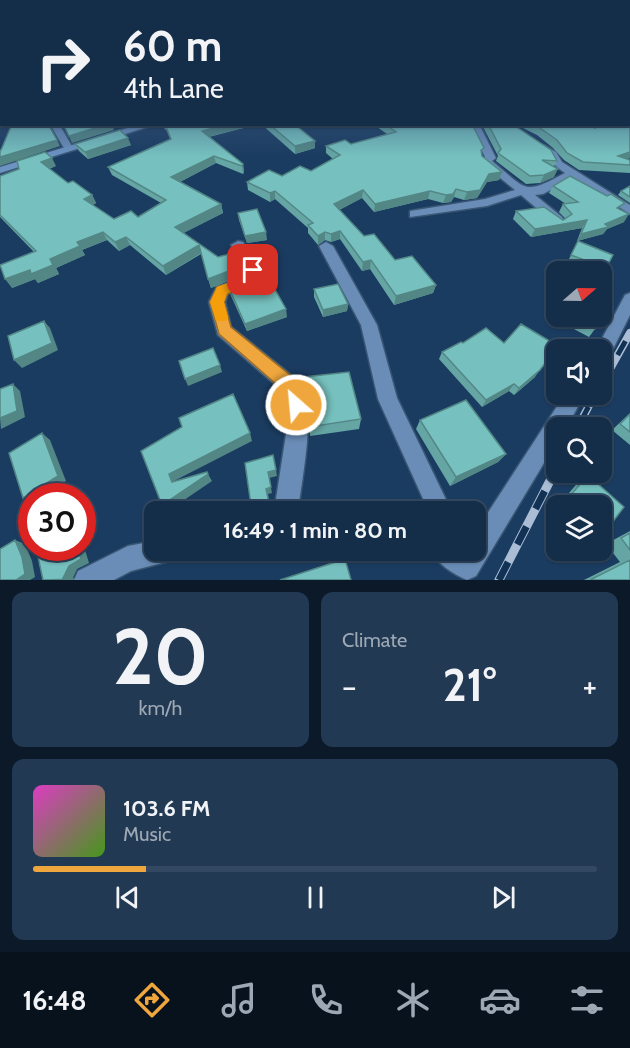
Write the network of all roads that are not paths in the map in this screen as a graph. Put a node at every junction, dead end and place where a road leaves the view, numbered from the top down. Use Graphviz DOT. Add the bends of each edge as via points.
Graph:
graph roads {
  1 [pos="55,126"];
  2 [pos="146,126"];
  3 [pos="475,126"];
  4 [pos="534,142"];
  5 [pos="68,148"];
  6 [pos="0,170"];
  7 [pos="572,174"];
  8 [pos="523,191"];
  9 [pos="630,210"];
  10 [pos="414,214"];
  11 [pos="559,221"];
  12 [pos="238,245"];
  13 [pos="326,246"];
  14 [pos="630,299"];
  15 [pos="610,339"];
  16 [pos="569,405"];
  17 [pos="287,501"];
  18 [pos="436,501"];
  19 [pos="144,556"];
  20 [pos="467,566"];
  21 [pos="87,580"];
  1 -- 5 [label="street"];
  2 -- 5 [label="street"];
  3 -- 8 [label="street" via="491,158 485,160"];
  4 -- 7 [label="street" via="553,154 558,164"];
  5 -- 6 [label="street"];
  7 -- 8 [label="street" via="539,192"];
  7 -- 9 [label="street"];
  8 -- 10 [label="street" via="487,202"];
  8 -- 11 [label="street"];
  12 -- 17 [label="street" via="253,270 243,284 222,290 217,302 225,330 294,389 298,421"];
  13 -- 18 [label="street" via="369,325 388,399"];
  14 -- 15 [label="street"];
  16 -- 20 [label="street"];
  19 -- 21 [label="street"];
}
